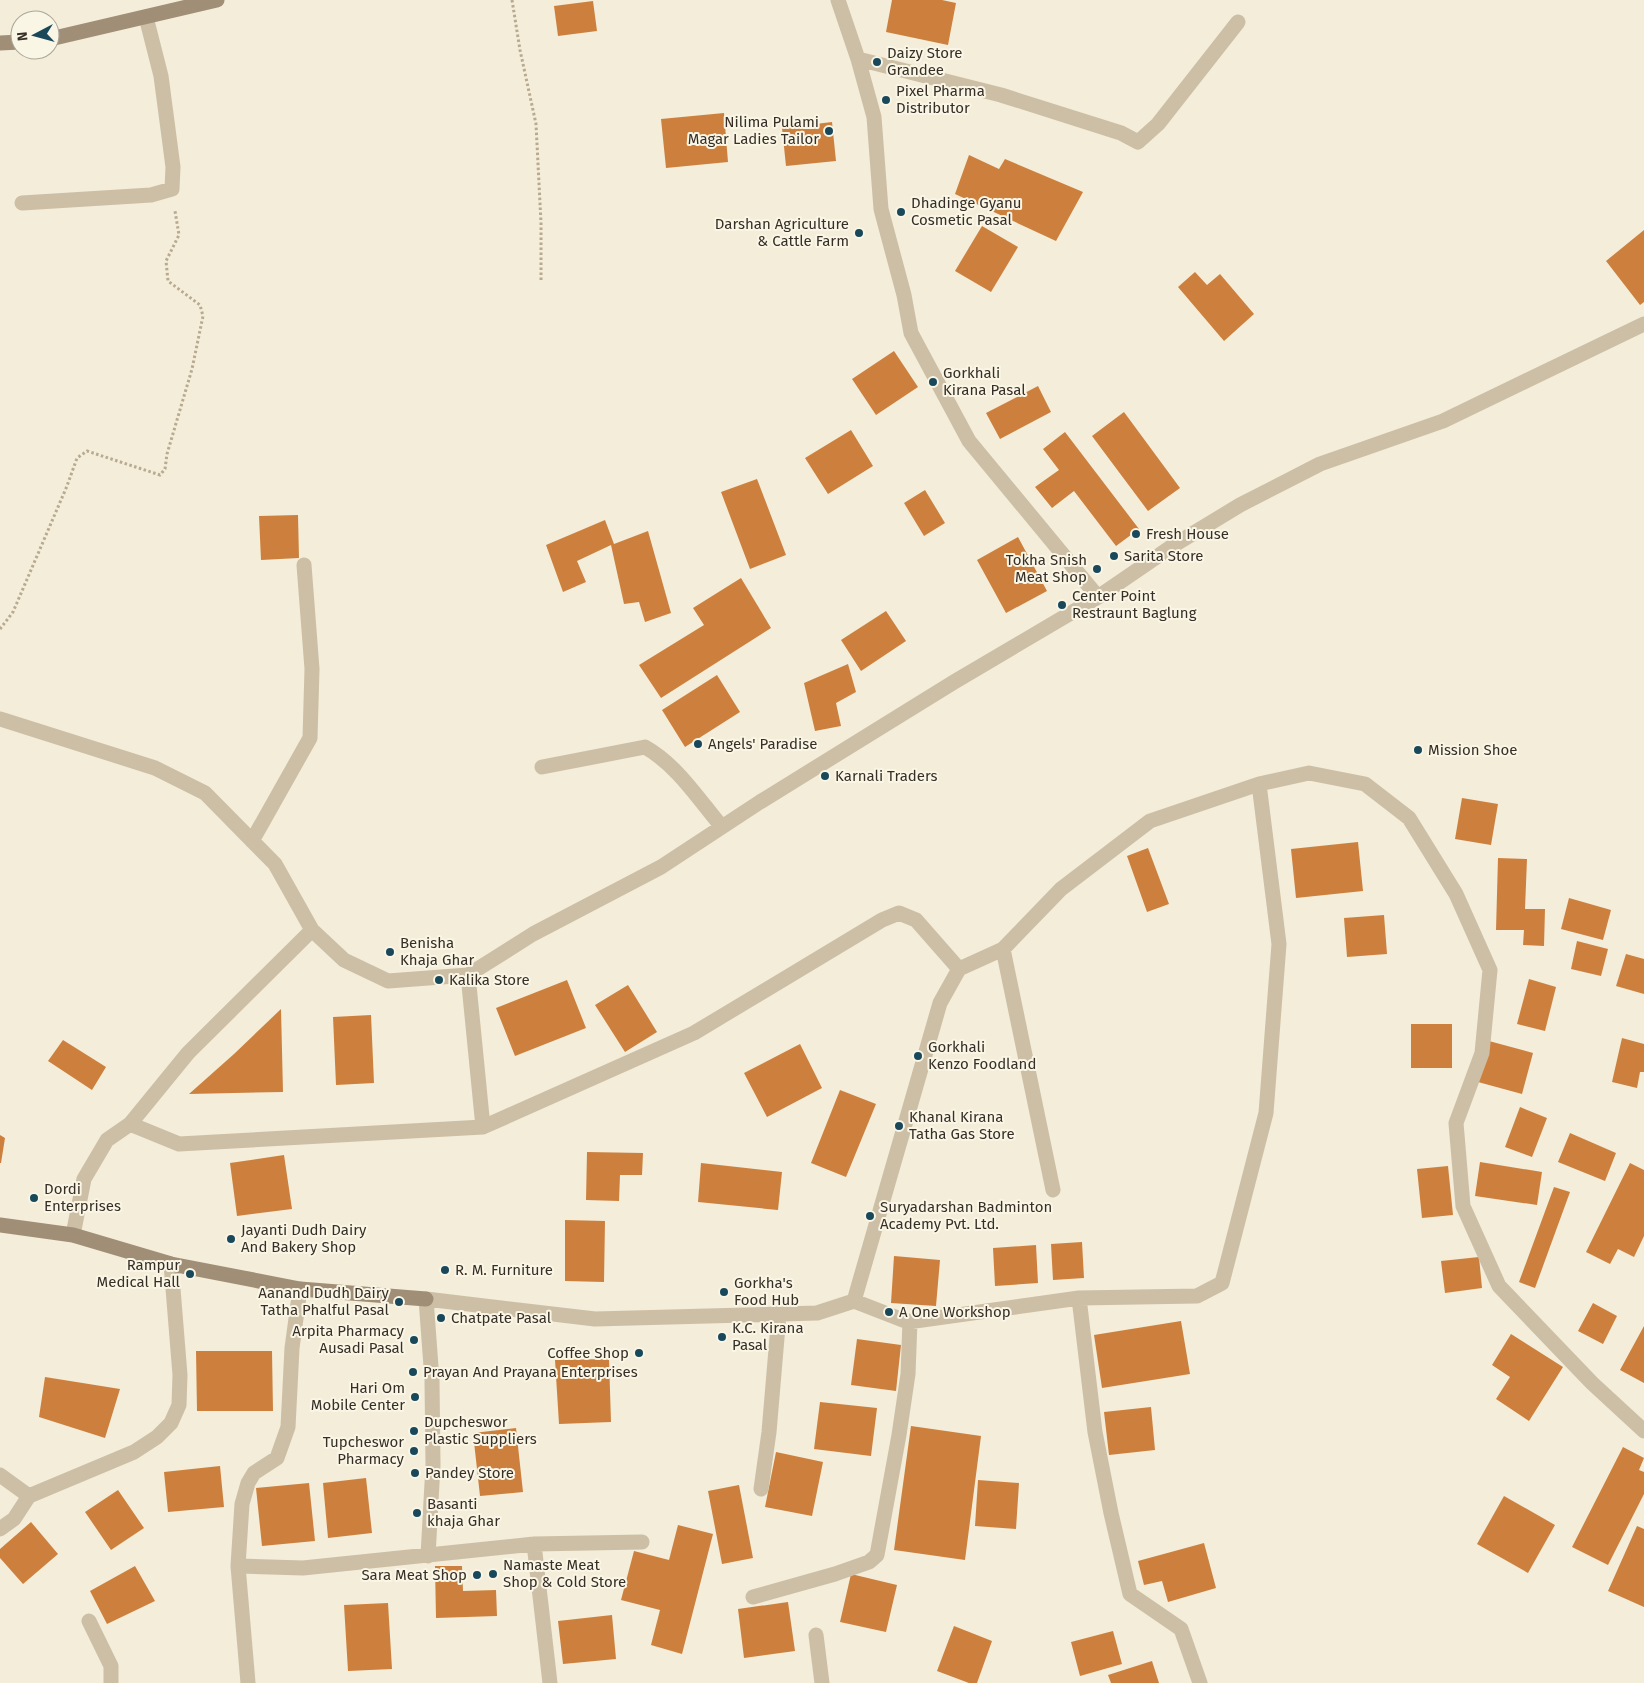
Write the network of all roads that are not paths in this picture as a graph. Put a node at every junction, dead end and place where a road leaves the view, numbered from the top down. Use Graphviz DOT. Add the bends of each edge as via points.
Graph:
graph roads {
  1 [pos="217,0"];
  2 [pos="838,0"];
  3 [pos="146,16"];
  4 [pos="1238,22"];
  5 [pos="60,36"];
  6 [pos="858,59"];
  7 [pos="22,203"];
  8 [pos="1644,324"];
  9 [pos="304,565"];
  10 [pos="1098,597"];
  11 [pos="0,719"];
  12 [pos="542,767"];
  13 [pos="1259,784"];
  14 [pos="722,828"];
  15 [pos="252,841"];
  16 [pos="312,930"];
  17 [pos="1003,949"];
  18 [pos="959,969"];
  19 [pos="468,975"];
  20 [pos="130,1124"];
  21 [pos="483,1127"];
  22 [pos="1053,1190"];
  23 [pos="0,1224"];
  24 [pos="73,1234"];
  25 [pos="171,1264"];
  26 [pos="300,1289"];
  27 [pos="1079,1298"];
  28 [pos="426,1299"];
  29 [pos="854,1301"];
  30 [pos="779,1314"];
  31 [pos="910,1321"];
  32 [pos="1644,1431"];
  33 [pos="0,1475"];
  34 [pos="761,1489"];
  35 [pos="29,1496"];
  36 [pos="0,1528"];
  37 [pos="642,1542"];
  38 [pos="534,1544"];
  39 [pos="428,1556"];
  40 [pos="238,1566"];
  41 [pos="754,1597"];
  42 [pos="89,1621"];
  43 [pos="816,1635"];
  44 [pos="111,1683"];
  45 [pos="248,1683"];
  46 [pos="550,1683"];
  47 [pos="822,1683"];
  48 [pos="1200,1683"];
  1 -- 3 [label="street"];
  2 -- 6 [label="street"];
  3 -- 5 [label="street"];
  3 -- 7 [label="street" via="161,76 173,167 172,189 151,195"];
  4 -- 6 [label="street" via="1158,124 1138,142 1121,133 1001,95"];
  6 -- 10 [label="street" via="874,117 882,209 911,333 969,441"];
  8 -- 10 [label="street" via="1443,421 1320,464 1232,510"];
  9 -- 15 [label="street" via="312,669 310,738"];
  10 -- 14 [label="street" via="954,682"];
  11 -- 15 [label="street" via="155,768 205,793"];
  12 -- 14 [label="street" via="646,747 660,756"];
  13 -- 17 [label="street" via="1150,821 1061,889"];
  13 -- 27 [label="street" via="1279,944 1266,1113 1222,1283 1198,1296"];
  13 -- 32 [label="street" via="1309,773 1365,784 1409,818 1456,894 1490,970 1482,1053 1456,1123 1462,1206 1499,1286 1592,1383"];
  14 -- 19 [label="street" via="661,867 533,934"];
  15 -- 16 [label="street" via="275,864"];
  16 -- 19 [label="street" via="344,960 388,982"];
  16 -- 20 [label="street" via="188,1052"];
  17 -- 18 [label="street"];
  17 -- 22 [label="street"];
  18 -- 21 [label="street" via="916,920 899,913 882,920 694,1033"];
  18 -- 29 [label="street" via="940,1004"];
  19 -- 21 [label="street"];
  20 -- 21 [label="street" via="179,1144"];
  20 -- 24 [label="street" via="107,1140 84,1179"];
  23 -- 24 [label="street"];
  24 -- 25 [label="street"];
  25 -- 26 [label="street"];
  25 -- 35 [label="street" via="180,1375 179,1405 171,1423 134,1452"];
  26 -- 28 [label="street"];
  26 -- 40 [label="street" via="292,1348 288,1428 277,1458 254,1473 248,1483 242,1504"];
  27 -- 31 [label="street"];
  27 -- 48 [label="street" via="1095,1432 1130,1594 1181,1629"];
  28 -- 30 [label="street" via="595,1319"];
  28 -- 39 [label="street" via="432,1380 433,1465"];
  29 -- 30 [label="street" via="817,1313"];
  29 -- 31 [label="street"];
  30 -- 34 [label="street"];
  31 -- 41 [label="street" via="908,1374 877,1555 868,1562 834,1574"];
  33 -- 35 [label="street"];
  35 -- 36 [label="street" via="14,1519"];
  37 -- 38 [label="street"];
  38 -- 39 [label="street"];
  38 -- 46 [label="street"];
  39 -- 40 [label="street" via="303,1568"];
  40 -- 45 [label="street"];
  42 -- 44 [label="street" via="111,1666"];
  43 -- 47 [label="street"];
}
